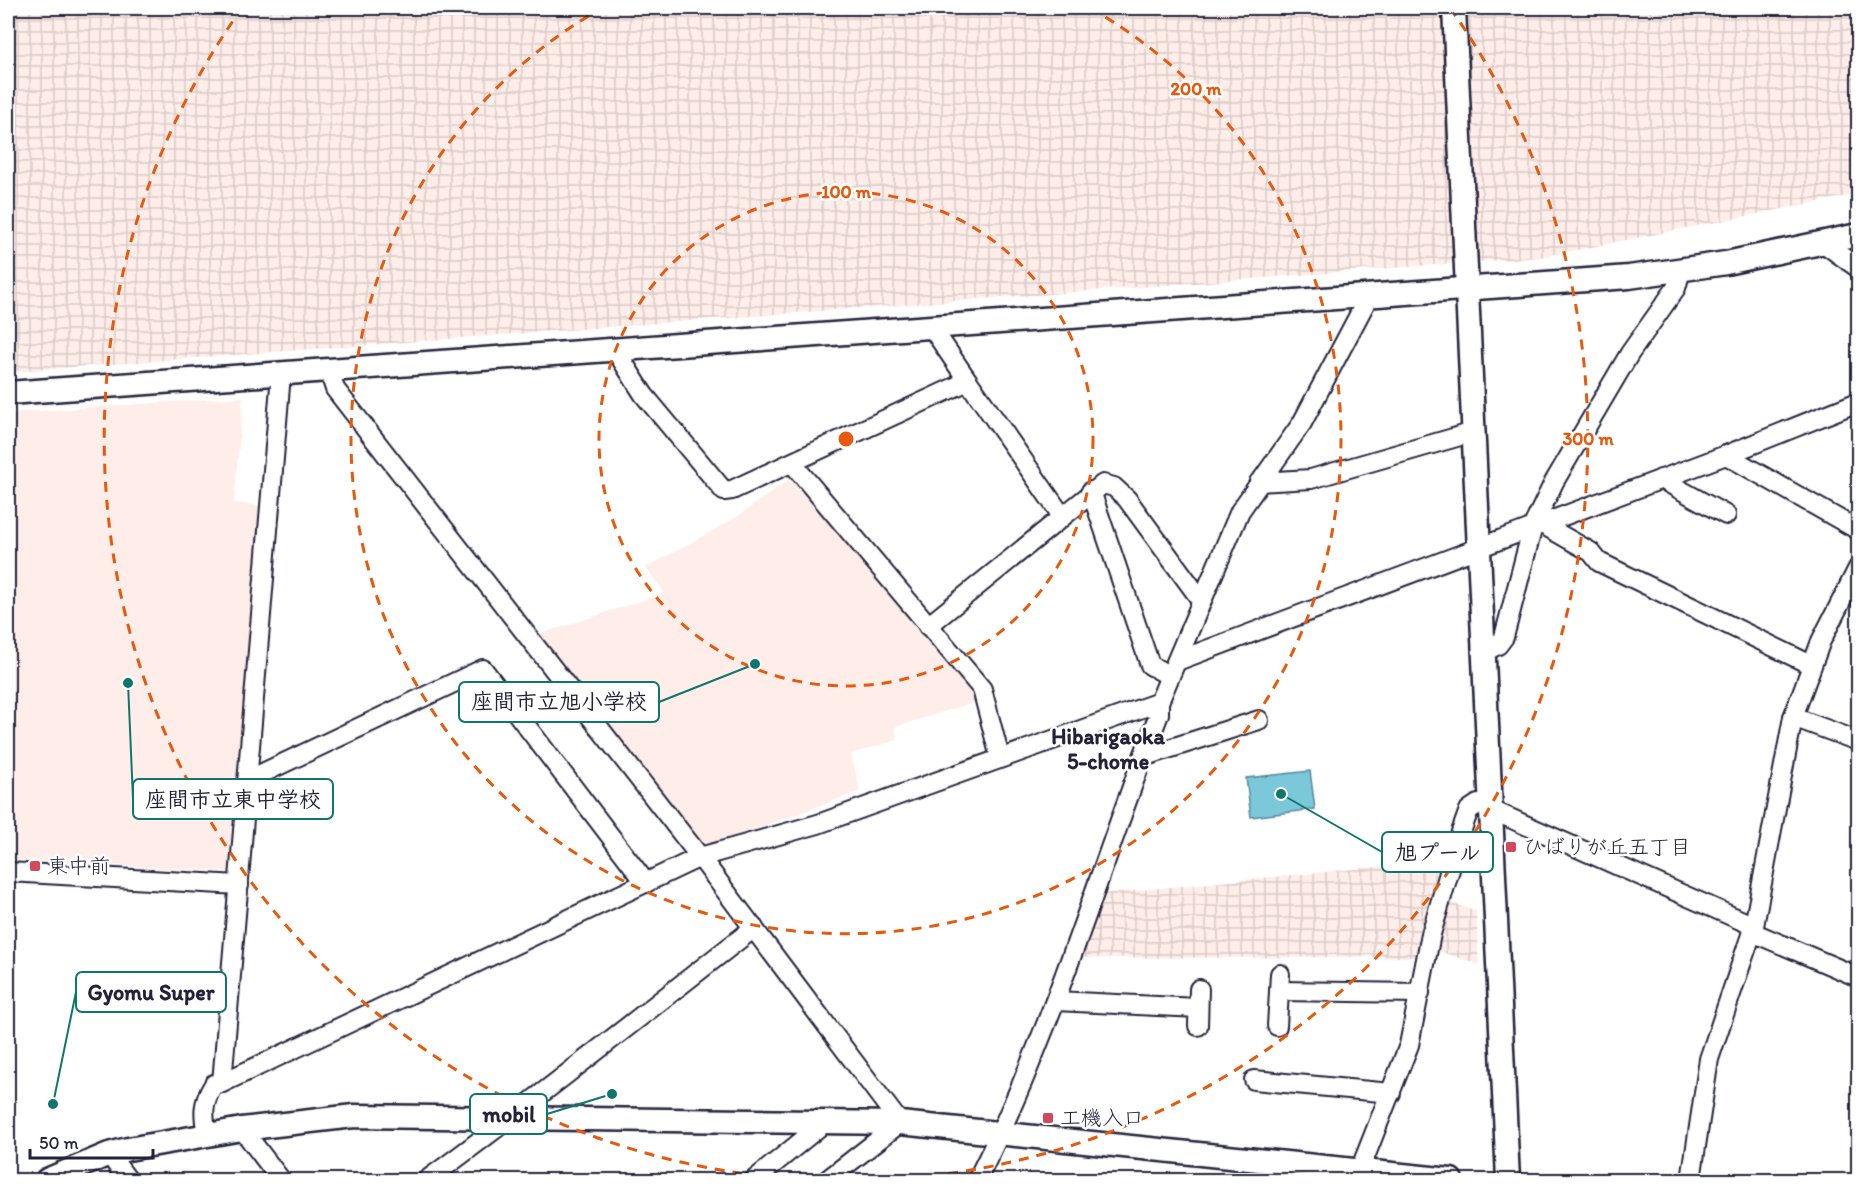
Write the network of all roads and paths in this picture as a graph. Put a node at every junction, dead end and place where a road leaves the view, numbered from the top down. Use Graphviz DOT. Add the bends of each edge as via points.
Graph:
graph roads {
  1 [pos="1454,8"];
  2 [pos="1858,235"];
  3 [pos="1822,242"];
  4 [pos="1858,268"];
  5 [pos="1681,270"];
  6 [pos="1467,290"];
  7 [pos="1368,298"];
  8 [pos="932,328"];
  9 [pos="616,351"];
  10 [pos="329,371"];
  11 [pos="281,374"];
  12 [pos="968,381"];
  13 [pos="8,393"];
  14 [pos="1858,402"];
  15 [pos="1473,432"];
  16 [pos="1726,455"];
  17 [pos="792,463"];
  18 [pos="1661,479"];
  19 [pos="1259,482"];
  20 [pos="1091,491"];
  21 [pos="1726,515"];
  22 [pos="1062,516"];
  23 [pos="1536,524"];
  24 [pos="1858,530"];
  25 [pos="1479,547"];
  26 [pos="1858,568"];
  27 [pos="1201,600"];
  28 [pos="928,626"];
  29 [pos="1483,652"];
  30 [pos="1811,665"];
  31 [pos="1174,669"];
  32 [pos="1159,702"];
  33 [pos="1793,717"];
  34 [pos="1259,720"];
  35 [pos="1858,741"];
  36 [pos="1143,757"];
  37 [pos="1000,758"];
  38 [pos="248,780"];
  39 [pos="1489,807"];
  40 [pos="700,857"];
  41 [pos="8,872"];
  42 [pos="646,883"];
  43 [pos="239,885"];
  44 [pos="754,928"];
  45 [pos="1753,929"];
  46 [pos="1858,977"];
  47 [pos="1199,989"];
  48 [pos="1420,993"];
  49 [pos="1056,1000"];
  50 [pos="1198,1008"];
  51 [pos="1198,1026"];
  52 [pos="1277,1026"];
  53 [pos="1254,1080"];
  54 [pos="222,1083"];
  55 [pos="1391,1093"];
  56 [pos="512,1119"];
  57 [pos="824,1123"];
  58 [pos="900,1123"];
  59 [pos="243,1129"];
  60 [pos="1001,1132"];
  61 [pos="207,1135"];
  62 [pos="109,1154"];
  63 [pos="1358,1176"];
  64 [pos="47,1180"];
  65 [pos="128,1180"];
  66 [pos="281,1180"];
  67 [pos="427,1180"];
  68 [pos="754,1180"];
  69 [pos="827,1180"];
  70 [pos="977,1180"];
  71 [pos="1451,1180"];
  72 [pos="1508,1180"];
  73 [pos="1691,1180"];
  1 -- 6 [label="street"];
  2 -- 3 [label="street"];
  3 -- 4 [label="street"];
  3 -- 5 [label="street"];
  5 -- 6 [label="street"];
  5 -- 23 [label="street" via="1676,288 1630,353 1554,482"];
  6 -- 7 [label="street"];
  6 -- 15 [label="street"];
  7 -- 8 [label="street"];
  7 -- 19 [label="street" via="1302,423"];
  8 -- 9 [label="street"];
  8 -- 12 [label="street"];
  9 -- 10 [label="street"];
  9 -- 17 [label="street" via="644,395 724,491"];
  10 -- 11 [label="street"];
  10 -- 40 [label="street" via="335,389"];
  11 -- 13 [label="street"];
  11 -- 38 [label="street"];
  12 -- 17 [label="street"];
  12 -- 22 [label="street"];
  14 -- 16 [label="street"];
  15 -- 19 [label="street" via="1311,479"];
  15 -- 25 [label="street"];
  16 -- 18 [label="street"];
  16 -- 24 [label="street"];
  17 -- 28 [label="street"];
  18 -- 21 [label="street"];
  18 -- 23 [label="street"];
  19 -- 27 [label="street" via="1240,511"];
  20 -- 22 [label="street"];
  20 -- 27 [label="street" via="1103,484 1114,487 1127,499"];
  20 -- 31 [label="street" via="1150,665"];
  22 -- 28 [label="street"];
  23 -- 25 [label="street"];
  23 -- 29 [label="street" via="1504,637 1498,645"];
  23 -- 30 [label="street" via="1591,552 1599,562"];
  25 -- 29 [label="street"];
  25 -- 31 [label="street"];
  26 -- 30 [label="street"];
  27 -- 31 [label="street"];
  28 -- 37 [label="street" via="982,689"];
  29 -- 39 [label="street"];
  30 -- 33 [label="street"];
  31 -- 32 [label="street"];
  32 -- 36 [label="street" via="1159,714"];
  32 -- 37 [label="street"];
  33 -- 35 [label="street"];
  33 -- 45 [label="street"];
  34 -- 36 [label="street"];
  36 -- 49 [label="street"];
  37 -- 40 [label="street" via="818,824"];
  38 -- 42 [label="street" via="483,669"];
  38 -- 43 [label="street"];
  39 -- 45 [label="street"];
  39 -- 48 [label="street" via="1478,804 1468,810 1431,934"];
  39 -- 72 [label="street"];
  40 -- 42 [label="street"];
  40 -- 44 [label="street"];
  41 -- 43 [label="street"];
  42 -- 54 [label="street"];
  43 -- 54 [label="street"];
  44 -- 56 [label="street"];
  44 -- 58 [label="street"];
  45 -- 46 [label="street"];
  45 -- 73 [label="street" via="1709,1059"];
  47 -- 50 [label="street"];
  48 -- 52 [label="street" via="1338,984 1279,983"];
  48 -- 55 [label="street" via="1409,1045"];
  49 -- 50 [label="street"];
  49 -- 60 [label="street"];
  50 -- 51 [label="street"];
  53 -- 55 [label="street"];
  54 -- 61 [label="street" via="214,1084 204,1099 202,1112"];
  55 -- 63 [label="street"];
  56 -- 57 [label="street"];
  56 -- 59 [label="street" via="354,1116"];
  56 -- 67 [label="street"];
  57 -- 58 [label="street"];
  57 -- 68 [label="street"];
  58 -- 60 [label="street"];
  58 -- 69 [label="street"];
  59 -- 61 [label="street"];
  59 -- 66 [label="street"];
  60 -- 63 [label="street"];
  60 -- 70 [label="street"];
  61 -- 62 [label="street"];
  62 -- 64 [label="street"];
  62 -- 65 [label="street"];
  63 -- 71 [label="street"];
}
